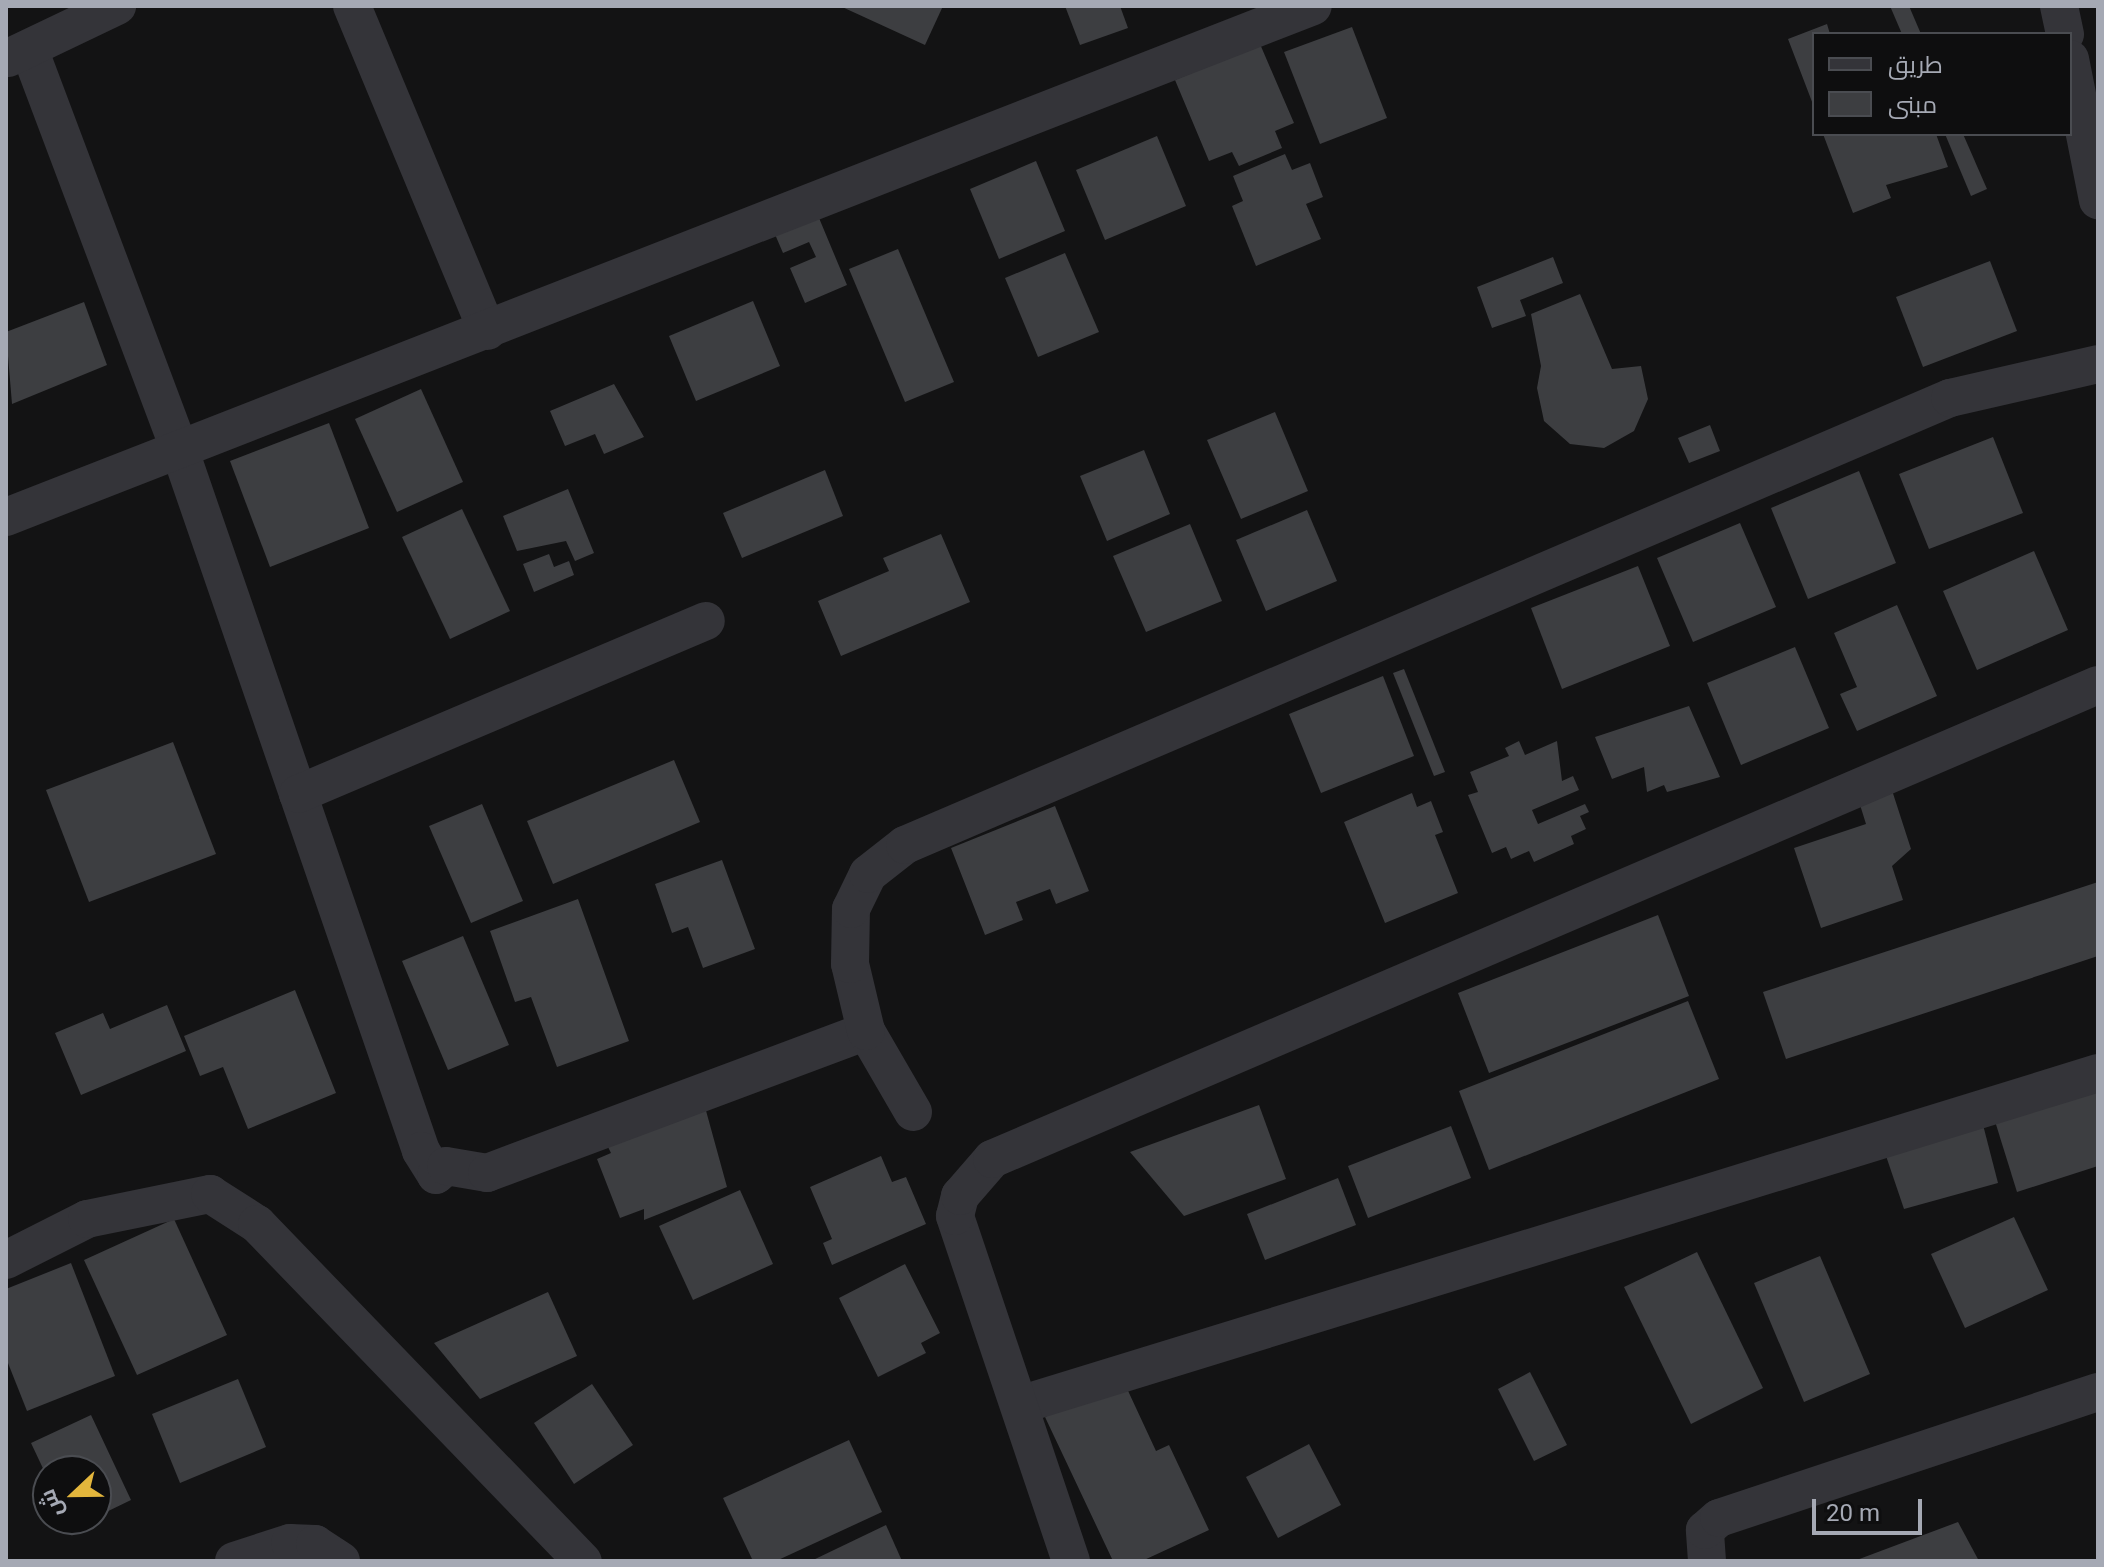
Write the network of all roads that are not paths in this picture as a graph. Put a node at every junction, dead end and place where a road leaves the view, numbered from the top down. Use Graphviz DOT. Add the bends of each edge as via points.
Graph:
graph roads {
  1 [pos="117,6"];
  2 [pos="352,6"];
  3 [pos="1313,6"];
  4 [pos="2059,6"];
  5 [pos="2065,32"];
  6 [pos="18,54"];
  7 [pos="2072,69"];
  8 [pos="2098,200"];
  9 [pos="487,331"];
  10 [pos="2098,364"];
  11 [pos="180,451"];
  12 [pos="6,517"];
  13 [pos="706,621"];
  14 [pos="2098,685"];
  15 [pos="298,794"];
  16 [pos="866,1031"];
  17 [pos="2098,1073"];
  18 [pos="913,1112"];
  19 [pos="6,1260"];
  20 [pos="2098,1392"];
  21 [pos="1023,1404"];
  22 [pos="234,1561"];
  23 [pos="341,1561"];
  24 [pos="583,1561"];
  25 [pos="1071,1561"];
  26 [pos="1707,1561"];
  1 -- 6 [label="street"];
  2 -- 9 [label="street"];
  3 -- 9 [label="street"];
  4 -- 5 [label="street"];
  6 -- 11 [label="street"];
  7 -- 8 [label="street"];
  9 -- 11 [label="street"];
  10 -- 16 [label="street" via="1950,398 905,845 868,874 851,909 850,964"];
  11 -- 12 [label="street"];
  11 -- 15 [label="street"];
  13 -- 15 [label="street"];
  14 -- 21 [label="street" via="992,1159 960,1196 955,1216"];
  15 -- 16 [label="street" via="421,1151 436,1175 446,1166 487,1173"];
  16 -- 18 [label="street"];
  17 -- 21 [label="street"];
  19 -- 24 [label="street" via="87,1219 210,1194 257,1224"];
  20 -- 26 [label="street" via="1719,1518 1705,1530"];
  21 -- 25 [label="street"];
  22 -- 23 [label="street" via="290,1543 315,1544"];
}
